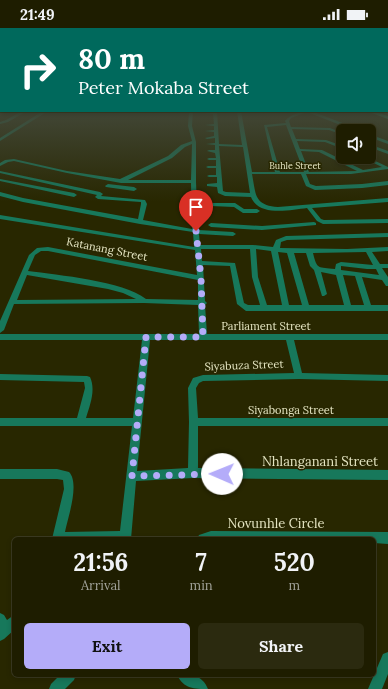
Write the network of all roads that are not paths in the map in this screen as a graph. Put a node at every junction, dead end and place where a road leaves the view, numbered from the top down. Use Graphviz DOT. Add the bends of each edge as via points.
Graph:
graph roads {
  1 [pos="216,140"];
  2 [pos="244,140"];
  3 [pos="269,140"];
  4 [pos="294,140"];
  5 [pos="194,142"];
  6 [pos="208,144"];
  7 [pos="217,145"];
  8 [pos="336,145"];
  9 [pos="245,146"];
  10 [pos="376,148"];
  11 [pos="298,150"];
  12 [pos="209,151"];
  13 [pos="217,152"];
  14 [pos="388,153"];
  15 [pos="208,159"];
  16 [pos="218,159"];
  17 [pos="376,163"];
  18 [pos="0,165"];
  19 [pos="208,167"];
  20 [pos="218,167"];
  21 [pos="387,168"];
  22 [pos="0,172"];
  23 [pos="366,172"];
  24 [pos="250,173"];
  25 [pos="278,173"];
  26 [pos="305,173"];
  27 [pos="208,176"];
  28 [pos="219,176"];
  29 [pos="0,180"];
  30 [pos="114,180"];
  31 [pos="121,181"];
  32 [pos="193,182"];
  33 [pos="388,183"];
  34 [pos="209,185"];
  35 [pos="219,185"];
  36 [pos="108,186"];
  37 [pos="134,189"];
  38 [pos="0,194"];
  39 [pos="99,195"];
  40 [pos="253,195"];
  41 [pos="388,200"];
  42 [pos="213,205"];
  43 [pos="309,207"];
  44 [pos="258,208"];
  45 [pos="0,218"];
  46 [pos="388,221"];
  47 [pos="140,222"];
  48 [pos="314,224"];
  49 [pos="211,225"];
  50 [pos="262,228"];
  51 [pos="196,232"];
  52 [pos="233,234"];
  53 [pos="388,235"];
  54 [pos="300,236"];
  55 [pos="253,247"];
  56 [pos="198,248"];
  57 [pos="388,249"];
  58 [pos="275,250"];
  59 [pos="368,250"];
  60 [pos="290,251"];
  61 [pos="306,251"];
  62 [pos="200,263"];
  63 [pos="378,266"];
  64 [pos="388,266"];
  65 [pos="317,269"];
  66 [pos="25,272"];
  67 [pos="338,273"];
  68 [pos="358,276"];
  69 [pos="201,278"];
  70 [pos="387,281"];
  71 [pos="324,294"];
  72 [pos="144,301"];
  73 [pos="12,302"];
  74 [pos="203,303"];
  75 [pos="306,307"];
  76 [pos="348,307"];
  77 [pos="264,308"];
  78 [pos="286,308"];
  79 [pos="368,308"];
  80 [pos="388,308"];
  81 [pos="0,330"];
  82 [pos="0,337"];
  83 [pos="146,337"];
  84 [pos="203,337"];
  85 [pos="289,337"];
  86 [pos="388,337"];
  87 [pos="299,376"];
  88 [pos="0,378"];
  89 [pos="388,378"];
  90 [pos="0,422"];
  91 [pos="81,422"];
  92 [pos="138,422"];
  93 [pos="194,422"];
  94 [pos="388,422"];
  95 [pos="193,473"];
  96 [pos="0,474"];
  97 [pos="388,475"];
  98 [pos="132,476"];
  99 [pos="59,537"];
  100 [pos="125,537"];
  101 [pos="376,538"];
  102 [pos="388,538"];
  103 [pos="0,618"];
  104 [pos="12,623"];
  105 [pos="2,633"];
  106 [pos="388,659"];
  107 [pos="67,677"];
  108 [pos="186,677"];
  109 [pos="56,689"];
  110 [pos="201,689"];
  111 [pos="375,689"];
  1 -- 7 [label="street"];
  2 -- 9 [label="street"];
  3 -- 25 [label="street"];
  4 -- 8 [label="street" via="326,141"];
  4 -- 11 [label="street"];
  5 -- 31 [label="street" via="183,146 166,160"];
  5 -- 32 [label="street"];
  6 -- 7 [label="street"];
  7 -- 9 [label="street"];
  7 -- 13 [label="street"];
  9 -- 24 [label="street"];
  10 -- 14 [label="street"];
  11 -- 23 [label="street" via="320,151"];
  11 -- 26 [label="street"];
  12 -- 13 [label="street"];
  13 -- 16 [label="street"];
  15 -- 16 [label="street"];
  16 -- 20 [label="street"];
  17 -- 21 [label="street"];
  18 -- 30 [label="street" via="14,160"];
  19 -- 20 [label="street"];
  20 -- 28 [label="street"];
  21 -- 23 [label="street, Buhle Street"];
  22 -- 39 [label="street"];
  23 -- 26 [label="street, Buhle Street"];
  24 -- 25 [label="street, Buhle Street"];
  24 -- 40 [label="street"];
  25 -- 26 [label="street, Buhle Street"];
  26 -- 33 [label="street" via="308,185 315,188"];
  27 -- 28 [label="street"];
  28 -- 35 [label="street"];
  29 -- 39 [label="street" via="92,198"];
  30 -- 31 [label="street"];
  30 -- 36 [label="street"];
  31 -- 32 [label="street"];
  32 -- 51 [label="street"];
  34 -- 35 [label="street"];
  35 -- 40 [label="street" via="223,194"];
  36 -- 37 [label="street"];
  36 -- 39 [label="street"];
  38 -- 47 [label="street"];
  39 -- 47 [label="street" via="143,202"];
  40 -- 44 [label="street"];
  41 -- 43 [label="street"];
  42 -- 44 [label="street" via="235,205 243,211"];
  43 -- 44 [label="street"];
  43 -- 46 [label="street" via="323,222"];
  44 -- 50 [label="street"];
  45 -- 56 [label="street"];
  47 -- 51 [label="street"];
  48 -- 50 [label="street"];
  49 -- 50 [label="street"];
  51 -- 52 [label="street"];
  51 -- 56 [label="street"];
  53 -- 54 [label="street"];
  54 -- 58 [label="street" via="279,239"];
  54 -- 61 [label="street"];
  55 -- 56 [label="street"];
  55 -- 58 [label="street"];
  55 -- 77 [label="street" via="255,277"];
  56 -- 62 [label="street"];
  57 -- 59 [label="street"];
  58 -- 60 [label="street"];
  58 -- 78 [label="street"];
  59 -- 61 [label="street"];
  59 -- 63 [label="street"];
  60 -- 61 [label="street"];
  60 -- 75 [label="street"];
  61 -- 65 [label="street"];
  62 -- 69 [label="street"];
  62 -- 77 [label="street" via="233,264 242,306"];
  63 -- 64 [label="street"];
  63 -- 67 [label="street" via="340,264"];
  63 -- 70 [label="street"];
  65 -- 67 [label="street"];
  65 -- 71 [label="street"];
  66 -- 69 [label="street, Katanang Street" via="35,251 48,248"];
  66 -- 72 [label="street" via="137,294"];
  66 -- 73 [label="street, Katanang Street"];
  67 -- 68 [label="street"];
  67 -- 76 [label="street"];
  68 -- 70 [label="street"];
  68 -- 79 [label="street"];
  69 -- 74 [label="street"];
  72 -- 73 [label="street"];
  72 -- 74 [label="street"];
  73 -- 81 [label="street, Katanang Street"];
  74 -- 84 [label="street"];
  75 -- 76 [label="street"];
  75 -- 78 [label="street"];
  76 -- 79 [label="street"];
  77 -- 78 [label="street"];
  79 -- 80 [label="street"];
  82 -- 83 [label="street, Parliament Street"];
  83 -- 84 [label="street, Parliament Street"];
  83 -- 92 [label="street"];
  84 -- 85 [label="street, Parliament Street"];
  85 -- 86 [label="street, Parliament Street"];
  85 -- 87 [label="street"];
  87 -- 89 [label="street, Siyabuza Street"];
  87 -- 93 [label="street, Siyabuza Street" via="196,380 192,388"];
  88 -- 91 [label="street" via="87,379 89,388"];
  90 -- 91 [label="street"];
  91 -- 92 [label="street"];
  92 -- 98 [label="street"];
  93 -- 94 [label="street, Siyabonga Street"];
  93 -- 95 [label="street, Siyabuza Street"];
  95 -- 97 [label="street, Nhlanganani Street"];
  95 -- 98 [label="street, Nhlanganani Street"];
  96 -- 99 [label="street" via="57,474 68,478 69,489"];
  98 -- 100 [label="street"];
  101 -- 102 [label="street, Novunhle Circle"];
  103 -- 105 [label="street"];
  104 -- 105 [label="street"];
  106 -- 111 [label="street"];
  107 -- 109 [label="street"];
  108 -- 110 [label="street"];
}
